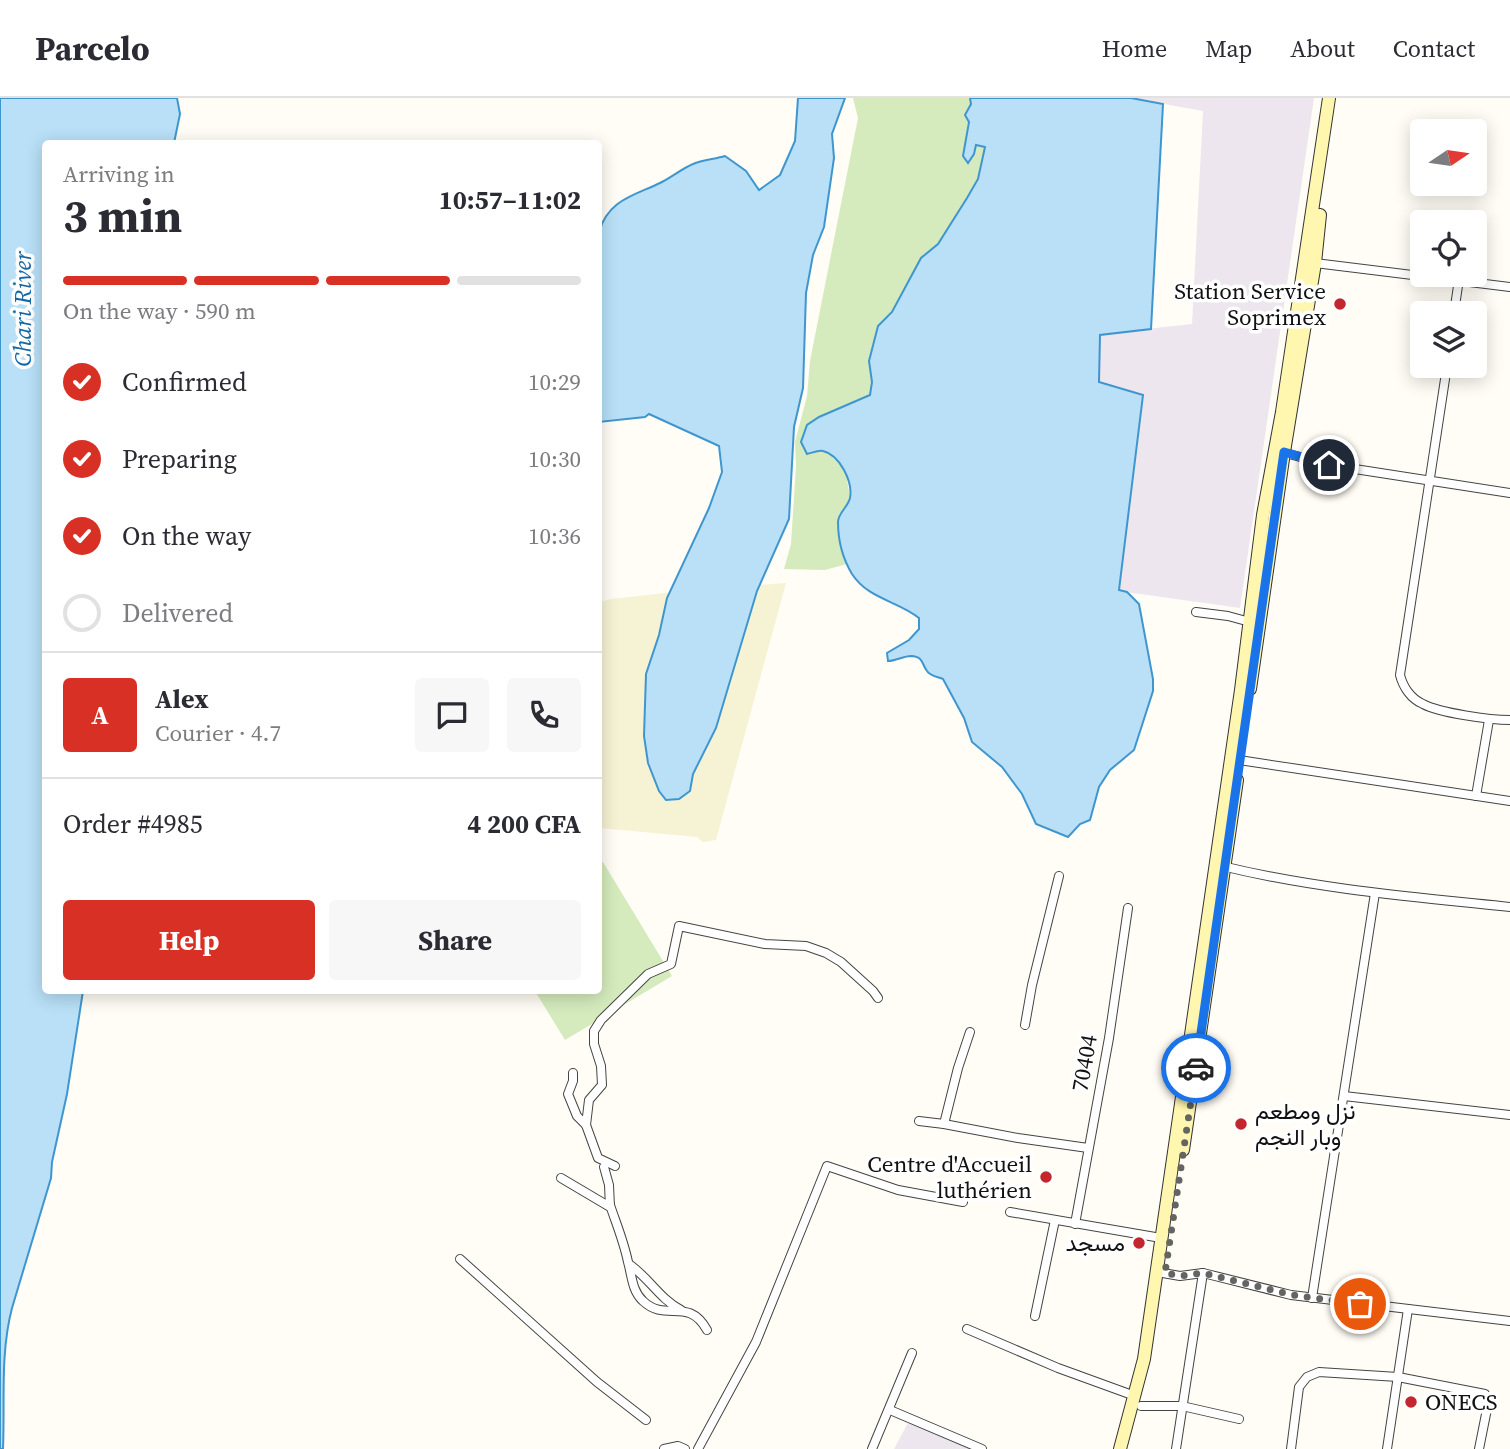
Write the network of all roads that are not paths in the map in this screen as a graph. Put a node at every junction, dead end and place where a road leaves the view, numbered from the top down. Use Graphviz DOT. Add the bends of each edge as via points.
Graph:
graph roads {
  1 [pos="1329,98"];
  2 [pos="1336,98"];
  3 [pos="1315,263"];
  4 [pos="1410,274"];
  5 [pos="1487,283"];
  6 [pos="1510,287"];
  7 [pos="1445,378"];
  8 [pos="1279,451"];
  9 [pos="1431,482"];
  10 [pos="1510,493"];
  11 [pos="1196,612"];
  12 [pos="1250,622"];
  13 [pos="1489,720"];
  14 [pos="1510,720"];
  15 [pos="1239,760"];
  16 [pos="1476,796"];
  17 [pos="1510,801"];
  18 [pos="1220,865"];
  19 [pos="1059,876"];
  20 [pos="1375,892"];
  21 [pos="1510,906"];
  22 [pos="1128,908"];
  23 [pos="878,998"];
  24 [pos="1025,1025"];
  25 [pos="970,1032"];
  26 [pos="573,1073"];
  27 [pos="1344,1096"];
  28 [pos="1510,1115"];
  29 [pos="919,1121"];
  30 [pos="944,1124"];
  31 [pos="586,1125"];
  32 [pos="1088,1148"];
  33 [pos="615,1166"];
  34 [pos="604,1167"];
  35 [pos="561,1178"];
  36 [pos="963,1202"];
  37 [pos="610,1205"];
  38 [pos="1010,1212"];
  39 [pos="1055,1220"];
  40 [pos="1075,1224"];
  41 [pos="1161,1238"];
  42 [pos="460,1259"];
  43 [pos="629,1264"];
  44 [pos="1161,1273"];
  45 [pos="1203,1273"];
  46 [pos="1312,1298"];
  47 [pos="1408,1309"];
  48 [pos="682,1310"];
  49 [pos="1035,1317"];
  50 [pos="1510,1321"];
  51 [pos="967,1329"];
  52 [pos="707,1330"];
  53 [pos="912,1353"];
  54 [pos="1398,1377"];
  55 [pos="1138,1401"];
  56 [pos="1182,1406"];
  57 [pos="890,1410"];
  58 [pos="1239,1419"];
  59 [pos="646,1420"];
  60 [pos="664,1449"];
  61 [pos="685,1449"];
  62 [pos="698,1449"];
  63 [pos="872,1449"];
  64 [pos="982,1449"];
  65 [pos="1120,1449"];
  66 [pos="1128,1449"];
  67 [pos="1176,1449"];
  68 [pos="1291,1449"];
  69 [pos="1387,1449"];
  70 [pos="1479,1449"];
  1 -- 8 [label="main road"];
  2 -- 3 [label="main road"];
  3 -- 4 [label="street"];
  3 -- 8 [label="main road"];
  5 -- 6 [label="street"];
  7 -- 9 [label="street"];
  8 -- 9 [label="street" via="1329,465"];
  8 -- 12 [label="main road"];
  8 -- 15 [label="main road"];
  9 -- 10 [label="street"];
  9 -- 13 [label="street" via="1400,675 1409,694 1424,705"];
  11 -- 12 [label="street"];
  12 -- 18 [label="main road"];
  13 -- 14 [label="street"];
  13 -- 16 [label="street"];
  15 -- 16 [label="street"];
  15 -- 18 [label="main road"];
  16 -- 17 [label="street"];
  18 -- 20 [label="street" via="1265,877"];
  18 -- 41 [label="main road"];
  18 -- 44 [label="main road"];
  19 -- 24 [label="street"];
  20 -- 21 [label="street"];
  20 -- 27 [label="street"];
  22 -- 32 [label="street, 70404"];
  23 -- 31 [label="street" via="826,953 679,926 671,964 648,974 594,1031 602,1084 589,1100"];
  25 -- 30 [label="street"];
  26 -- 31 [label="street" via="568,1094"];
  27 -- 28 [label="street"];
  27 -- 46 [label="street"];
  29 -- 30 [label="street"];
  30 -- 32 [label="street"];
  31 -- 33 [label="street" via="598,1158"];
  32 -- 40 [label="street, 70404"];
  34 -- 37 [label="street"];
  35 -- 37 [label="street"];
  36 -- 62 [label="street" via="898,1191 827,1166 756,1342"];
  37 -- 43 [label="street"];
  38 -- 39 [label="street"];
  39 -- 40 [label="street"];
  39 -- 49 [label="street"];
  40 -- 41 [label="street"];
  41 -- 44 [label="main road"];
  42 -- 59 [label="street"];
  43 -- 48 [label="street"];
  43 -- 48 [label="street" via="641,1300 653,1310"];
  44 -- 45 [label="street"];
  44 -- 55 [label="main road"];
  45 -- 46 [label="street"];
  45 -- 56 [label="street"];
  46 -- 47 [label="street"];
  47 -- 50 [label="street"];
  47 -- 54 [label="street"];
  48 -- 52 [label="street" via="698,1317"];
  51 -- 55 [label="street"];
  53 -- 57 [label="street"];
  54 -- 68 [label="street" via="1319,1372 1307,1377 1299,1387"];
  54 -- 69 [label="street"];
  54 -- 70 [label="street" via="1485,1394 1488,1404"];
  55 -- 56 [label="street"];
  55 -- 65 [label="main road"];
  55 -- 66 [label="main road"];
  56 -- 58 [label="street"];
  56 -- 67 [label="street"];
  57 -- 63 [label="street"];
  57 -- 64 [label="street"];
  60 -- 61 [label="street"];
}
